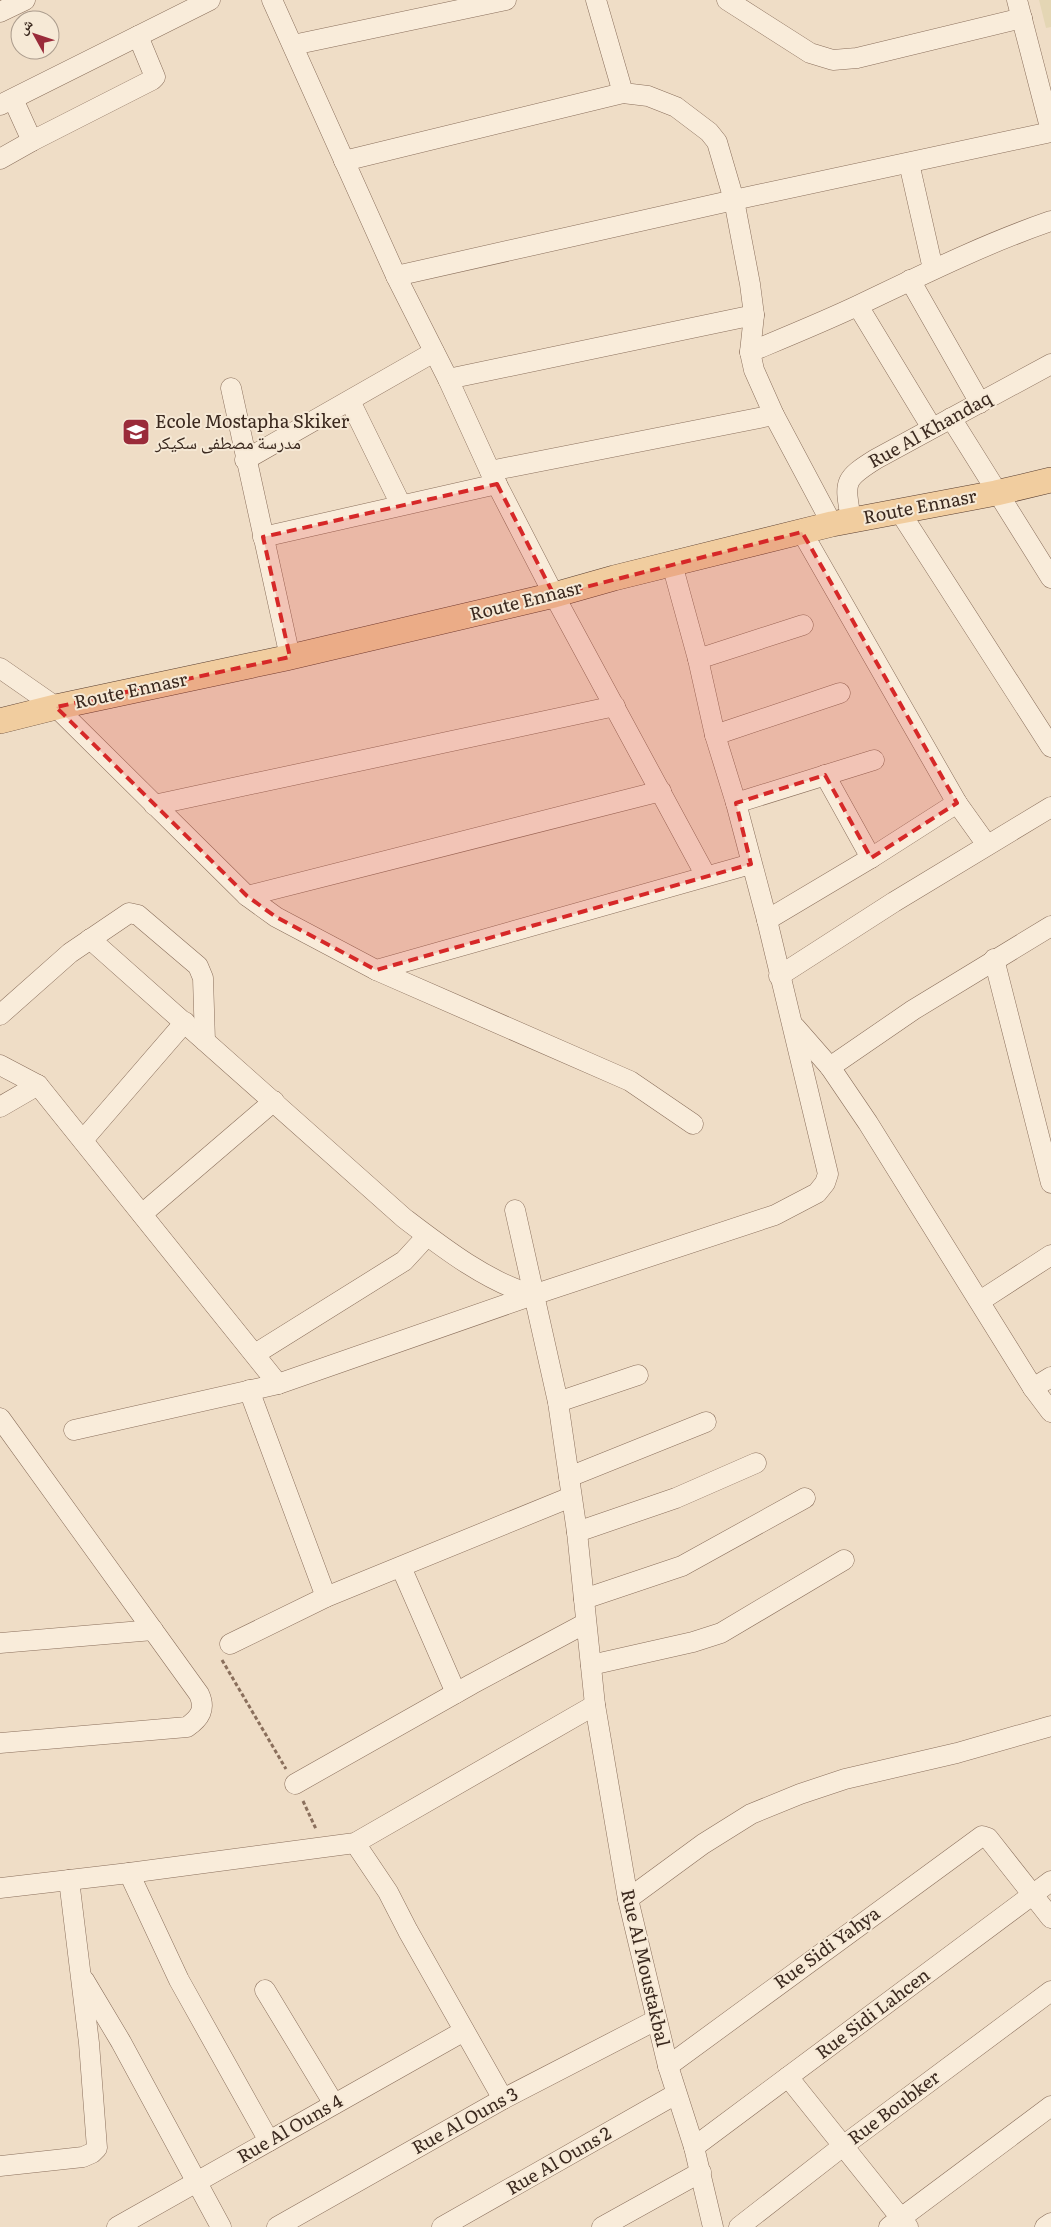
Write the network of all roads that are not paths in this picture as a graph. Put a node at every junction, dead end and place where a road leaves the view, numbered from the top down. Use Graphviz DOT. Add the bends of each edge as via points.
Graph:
graph roads {
  1 [pos="210,0"];
  2 [pos="272,0"];
  3 [pos="506,0"];
  4 [pos="596,0"];
  5 [pos="727,0"];
  6 [pos="1019,9"];
  7 [pos="138,36"];
  8 [pos="292,45"];
  9 [pos="1044,76"];
  10 [pos="623,93"];
  11 [pos="7,102"];
  12 [pos="1051,132"];
  13 [pos="32,141"];
  14 [pos="0,159"];
  15 [pos="344,161"];
  16 [pos="909,163"];
  17 [pos="734,200"];
  18 [pos="1051,222"];
  19 [pos="933,269"];
  20 [pos="396,276"];
  21 [pos="910,280"];
  22 [pos="858,306"];
  23 [pos="754,315"];
  24 [pos="434,352"];
  25 [pos="750,352"];
  26 [pos="1051,364"];
  27 [pos="448,379"];
  28 [pos="231,388"];
  29 [pos="350,401"];
  30 [pos="980,403"];
  31 [pos="774,415"];
  32 [pos="951,418"];
  33 [pos="932,428"];
  34 [pos="245,460"];
  35 [pos="493,477"];
  36 [pos="1051,480"];
  37 [pos="996,493"];
  38 [pos="402,505"];
  39 [pos="900,512"];
  40 [pos="842,522"];
  41 [pos="802,532"];
  42 [pos="263,537"];
  43 [pos="672,564"];
  44 [pos="1051,578"];
  45 [pos="554,595"];
  46 [pos="803,625"];
  47 [pos="290,656"];
  48 [pos="698,659"];
  49 [pos="0,668"];
  50 [pos="840,693"];
  51 [pos="615,706"];
  52 [pos="56,707"];
  53 [pos="0,721"];
  54 [pos="715,735"];
  55 [pos="1051,747"];
  56 [pos="874,760"];
  57 [pos="825,775"];
  58 [pos="661,791"];
  59 [pos="736,803"];
  60 [pos="957,803"];
  61 [pos="154,805"];
  62 [pos="1051,807"];
  63 [pos="987,845"];
  64 [pos="871,858"];
  65 [pos="751,864"];
  66 [pos="706,876"];
  67 [pos="247,896"];
  68 [pos="766,920"];
  69 [pos="1051,926"];
  70 [pos="90,939"];
  71 [pos="994,959"];
  72 [pos="376,970"];
  73 [pos="779,976"];
  74 [pos="0,1015"];
  75 [pos="185,1022"];
  76 [pos="793,1024"];
  77 [pos="205,1041"];
  78 [pos="0,1065"];
  79 [pos="830,1067"];
  80 [pos="38,1085"];
  81 [pos="274,1101"];
  82 [pos="0,1107"];
  83 [pos="693,1124"];
  84 [pos="83,1140"];
  85 [pos="1051,1183"];
  86 [pos="515,1210"];
  87 [pos="142,1214"];
  88 [pos="427,1236"];
  89 [pos="1051,1255"];
  90 [pos="533,1295"];
  91 [pos="980,1301"];
  92 [pos="255,1354"];
  93 [pos="638,1375"];
  94 [pos="1051,1377"];
  95 [pos="278,1384"];
  96 [pos="1033,1388"];
  97 [pos="250,1390"];
  98 [pos="558,1402"];
  99 [pos="1051,1412"];
  100 [pos="0,1418"];
  101 [pos="706,1422"];
  102 [pos="74,1430"];
  103 [pos="756,1463"];
  104 [pos="569,1477"];
  105 [pos="571,1497"];
  106 [pos="805,1498"];
  107 [pos="578,1532"];
  108 [pos="844,1560"];
  109 [pos="401,1567"];
  110 [pos="326,1597"];
  111 [pos="584,1599"];
  112 [pos="586,1623"];
  113 [pos="153,1630"];
  114 [pos="0,1643"];
  115 [pos="230,1644"];
  116 [pos="591,1665"];
  117 [pos="456,1693"];
  118 [pos="595,1705"];
  119 [pos="1051,1726"];
  120 [pos="0,1743"];
  121 [pos="295,1784"];
  122 [pos="355,1843"];
  123 [pos="129,1873"];
  124 [pos="69,1880"];
  125 [pos="1051,1881"];
  126 [pos="0,1888"];
  127 [pos="1033,1894"];
  128 [pos="628,1899"];
  129 [pos="1051,1918"];
  130 [pos="80,1974"];
  131 [pos="265,1990"];
  132 [pos="1051,1991"];
  133 [pos="656,2020"];
  134 [pos="464,2031"];
  135 [pos="668,2066"];
  136 [pos="788,2077"];
  137 [pos="676,2094"];
  138 [pos="503,2099"];
  139 [pos="334,2104"];
  140 [pos="1051,2106"];
  141 [pos="269,2141"];
  142 [pos="843,2146"];
  143 [pos="694,2147"];
  144 [pos="0,2166"];
  145 [pos="701,2172"];
  146 [pos="198,2182"];
  147 [pos="1051,2223"];
  148 [pos="899,2224"];
  149 [pos="117,2227"];
  150 [pos="221,2227"];
  151 [pos="277,2227"];
  152 [pos="442,2227"];
  153 [pos="602,2227"];
  154 [pos="714,2227"];
  155 [pos="739,2227"];
  156 [pos="1045,2227"];
  1 -- 7 [label="street"];
  2 -- 8 [label="street"];
  3 -- 8 [label="street"];
  4 -- 10 [label="street"];
  5 -- 6 [label="street" via="810,53 833,60 857,58"];
  6 -- 9 [label="street"];
  7 -- 11 [label="street"];
  7 -- 13 [label="street" via="155,77 152,80"];
  8 -- 15 [label="street"];
  9 -- 12 [label="street"];
  10 -- 15 [label="street"];
  10 -- 17 [label="street" via="648,96 676,107 709,132 717,142"];
  11 -- 13 [label="street"];
  12 -- 16 [label="street"];
  13 -- 14 [label="street"];
  15 -- 20 [label="street"];
  16 -- 17 [label="street"];
  16 -- 19 [label="street"];
  17 -- 20 [label="street"];
  17 -- 23 [label="street"];
  18 -- 19 [label="street" via="1009,236"];
  19 -- 21 [label="street"];
  20 -- 24 [label="street"];
  21 -- 22 [label="street"];
  21 -- 30 [label="street"];
  22 -- 25 [label="street"];
  22 -- 33 [label="street"];
  23 -- 25 [label="street"];
  23 -- 27 [label="street"];
  24 -- 27 [label="street"];
  24 -- 29 [label="street"];
  25 -- 31 [label="street" via="754,370"];
  26 -- 30 [label="street, Rue Al Khandaq"];
  27 -- 35 [label="street"];
  28 -- 34 [label="street"];
  29 -- 34 [label="street"];
  29 -- 38 [label="street"];
  30 -- 32 [label="street, Rue Al Khandaq"];
  31 -- 35 [label="street"];
  31 -- 40 [label="street"];
  32 -- 33 [label="street, Rue Al Khandaq"];
  32 -- 37 [label="street"];
  33 -- 40 [label="street, Rue Al Khandaq" via="852,476 846,490"];
  34 -- 42 [label="street"];
  35 -- 38 [label="street"];
  35 -- 45 [label="street"];
  36 -- 37 [label="main road, Route Ennasr"];
  37 -- 39 [label="main road, Route Ennasr"];
  37 -- 44 [label="street"];
  38 -- 42 [label="street"];
  39 -- 40 [label="main road, Route Ennasr"];
  39 -- 55 [label="street"];
  40 -- 41 [label="main road, Route Ennasr"];
  41 -- 43 [label="main road, Route Ennasr"];
  41 -- 60 [label="street"];
  42 -- 47 [label="street"];
  43 -- 45 [label="main road, Route Ennasr"];
  43 -- 48 [label="street"];
  45 -- 47 [label="main road, Route Ennasr"];
  45 -- 51 [label="street"];
  46 -- 48 [label="street"];
  47 -- 52 [label="main road, Route Ennasr"];
  48 -- 54 [label="street"];
  49 -- 52 [label="street"];
  50 -- 54 [label="street"];
  51 -- 58 [label="street"];
  51 -- 61 [label="street"];
  52 -- 53 [label="main road, Route Ennasr"];
  52 -- 61 [label="street"];
  54 -- 59 [label="street"];
  56 -- 57 [label="street"];
  57 -- 59 [label="street"];
  57 -- 64 [label="street"];
  58 -- 66 [label="street"];
  58 -- 67 [label="street"];
  59 -- 65 [label="street"];
  60 -- 63 [label="street"];
  60 -- 64 [label="street"];
  61 -- 67 [label="street"];
  62 -- 63 [label="street"];
  63 -- 73 [label="street"];
  64 -- 68 [label="street"];
  65 -- 66 [label="street"];
  65 -- 68 [label="street"];
  66 -- 72 [label="street"];
  67 -- 72 [label="street" via="276,917"];
  68 -- 73 [label="street"];
  69 -- 71 [label="street"];
  70 -- 74 [label="street"];
  70 -- 75 [label="street"];
  70 -- 77 [label="street" via="129,913 138,914 151,924 198,966 203,978"];
  71 -- 79 [label="street"];
  71 -- 85 [label="street"];
  72 -- 83 [label="street" via="630,1081"];
  73 -- 76 [label="street"];
  75 -- 77 [label="street"];
  75 -- 84 [label="street"];
  76 -- 79 [label="street"];
  76 -- 90 [label="street" via="828,1174 817,1194 775,1214"];
  77 -- 81 [label="street"];
  78 -- 80 [label="street"];
  79 -- 91 [label="street"];
  80 -- 82 [label="street"];
  80 -- 84 [label="street"];
  81 -- 87 [label="street"];
  81 -- 88 [label="street"];
  84 -- 87 [label="street"];
  86 -- 90 [label="street, Rue Al Moustakbal"];
  87 -- 92 [label="street"];
  88 -- 90 [label="street" via="500,1283"];
  88 -- 92 [label="street" via="404,1261"];
  89 -- 91 [label="street"];
  90 -- 95 [label="street"];
  90 -- 98 [label="street, Rue Al Moustakbal"];
  91 -- 96 [label="street"];
  92 -- 95 [label="street"];
  93 -- 98 [label="street"];
  94 -- 96 [label="street"];
  95 -- 97 [label="street"];
  96 -- 99 [label="street"];
  97 -- 102 [label="street"];
  97 -- 110 [label="street"];
  98 -- 104 [label="street, Rue Al Moustakbal"];
  100 -- 113 [label="street"];
  101 -- 104 [label="street"];
  103 -- 107 [label="street" via="676,1498"];
  104 -- 105 [label="street, Rue Al Moustakbal"];
  105 -- 107 [label="street, Rue Al Moustakbal"];
  105 -- 109 [label="street"];
  106 -- 111 [label="street" via="682,1566"];
  107 -- 111 [label="street, Rue Al Moustakbal"];
  108 -- 116 [label="street" via="721,1633"];
  109 -- 110 [label="street"];
  109 -- 117 [label="street"];
  110 -- 115 [label="street"];
  111 -- 112 [label="street, Rue Al Moustakbal"];
  112 -- 116 [label="street, Rue Al Moustakbal"];
  112 -- 117 [label="street"];
  113 -- 114 [label="street"];
  113 -- 120 [label="street" via="202,1701 203,1708 187,1727"];
  116 -- 118 [label="street, Rue Al Moustakbal"];
  117 -- 121 [label="street"];
  118 -- 122 [label="street"];
  118 -- 128 [label="street, Rue Al Moustakbal"];
  119 -- 128 [label="street" via="845,1780 751,1814 703,1844"];
  122 -- 123 [label="street"];
  122 -- 134 [label="street" via="388,1892"];
  123 -- 124 [label="street"];
  123 -- 141 [label="street" via="179,1980"];
  124 -- 126 [label="street"];
  124 -- 130 [label="street"];
  125 -- 127 [label="street, Rue Sidi Lahcen"];
  127 -- 129 [label="street"];
  127 -- 135 [label="street, Rue Sidi Yahya" via="988,1838 982,1836"];
  127 -- 136 [label="street, Rue Sidi Lahcen"];
  128 -- 133 [label="street, Rue Al Moustakbal"];
  130 -- 144 [label="street" via="97,2148 83,2157"];
  130 -- 146 [label="street"];
  131 -- 139 [label="street"];
  132 -- 142 [label="street, Rue Boubker"];
  133 -- 135 [label="street, Rue Al Moustakbal"];
  133 -- 138 [label="street, Rue Al Ouns 3"];
  134 -- 138 [label="street"];
  134 -- 139 [label="street, Rue Al Ouns 4"];
  135 -- 137 [label="street, Rue Al Moustakbal"];
  136 -- 142 [label="street"];
  136 -- 143 [label="street, Rue Sidi Lahcen"];
  137 -- 143 [label="street, Rue Al Moustakbal"];
  137 -- 152 [label="street, Rue Al Ouns 2"];
  138 -- 151 [label="street, Rue Al Ouns 3"];
  139 -- 141 [label="street, Rue Al Ouns 4"];
  140 -- 148 [label="street"];
  141 -- 146 [label="street, Rue Al Ouns 4"];
  142 -- 148 [label="street"];
  142 -- 155 [label="street, Rue Boubker"];
  143 -- 145 [label="street, Rue Al Moustakbal"];
  145 -- 153 [label="street"];
  145 -- 154 [label="street, Rue Al Moustakbal"];
  146 -- 149 [label="street, Rue Al Ouns 4"];
  146 -- 150 [label="street"];
  147 -- 156 [label="street"];
}
